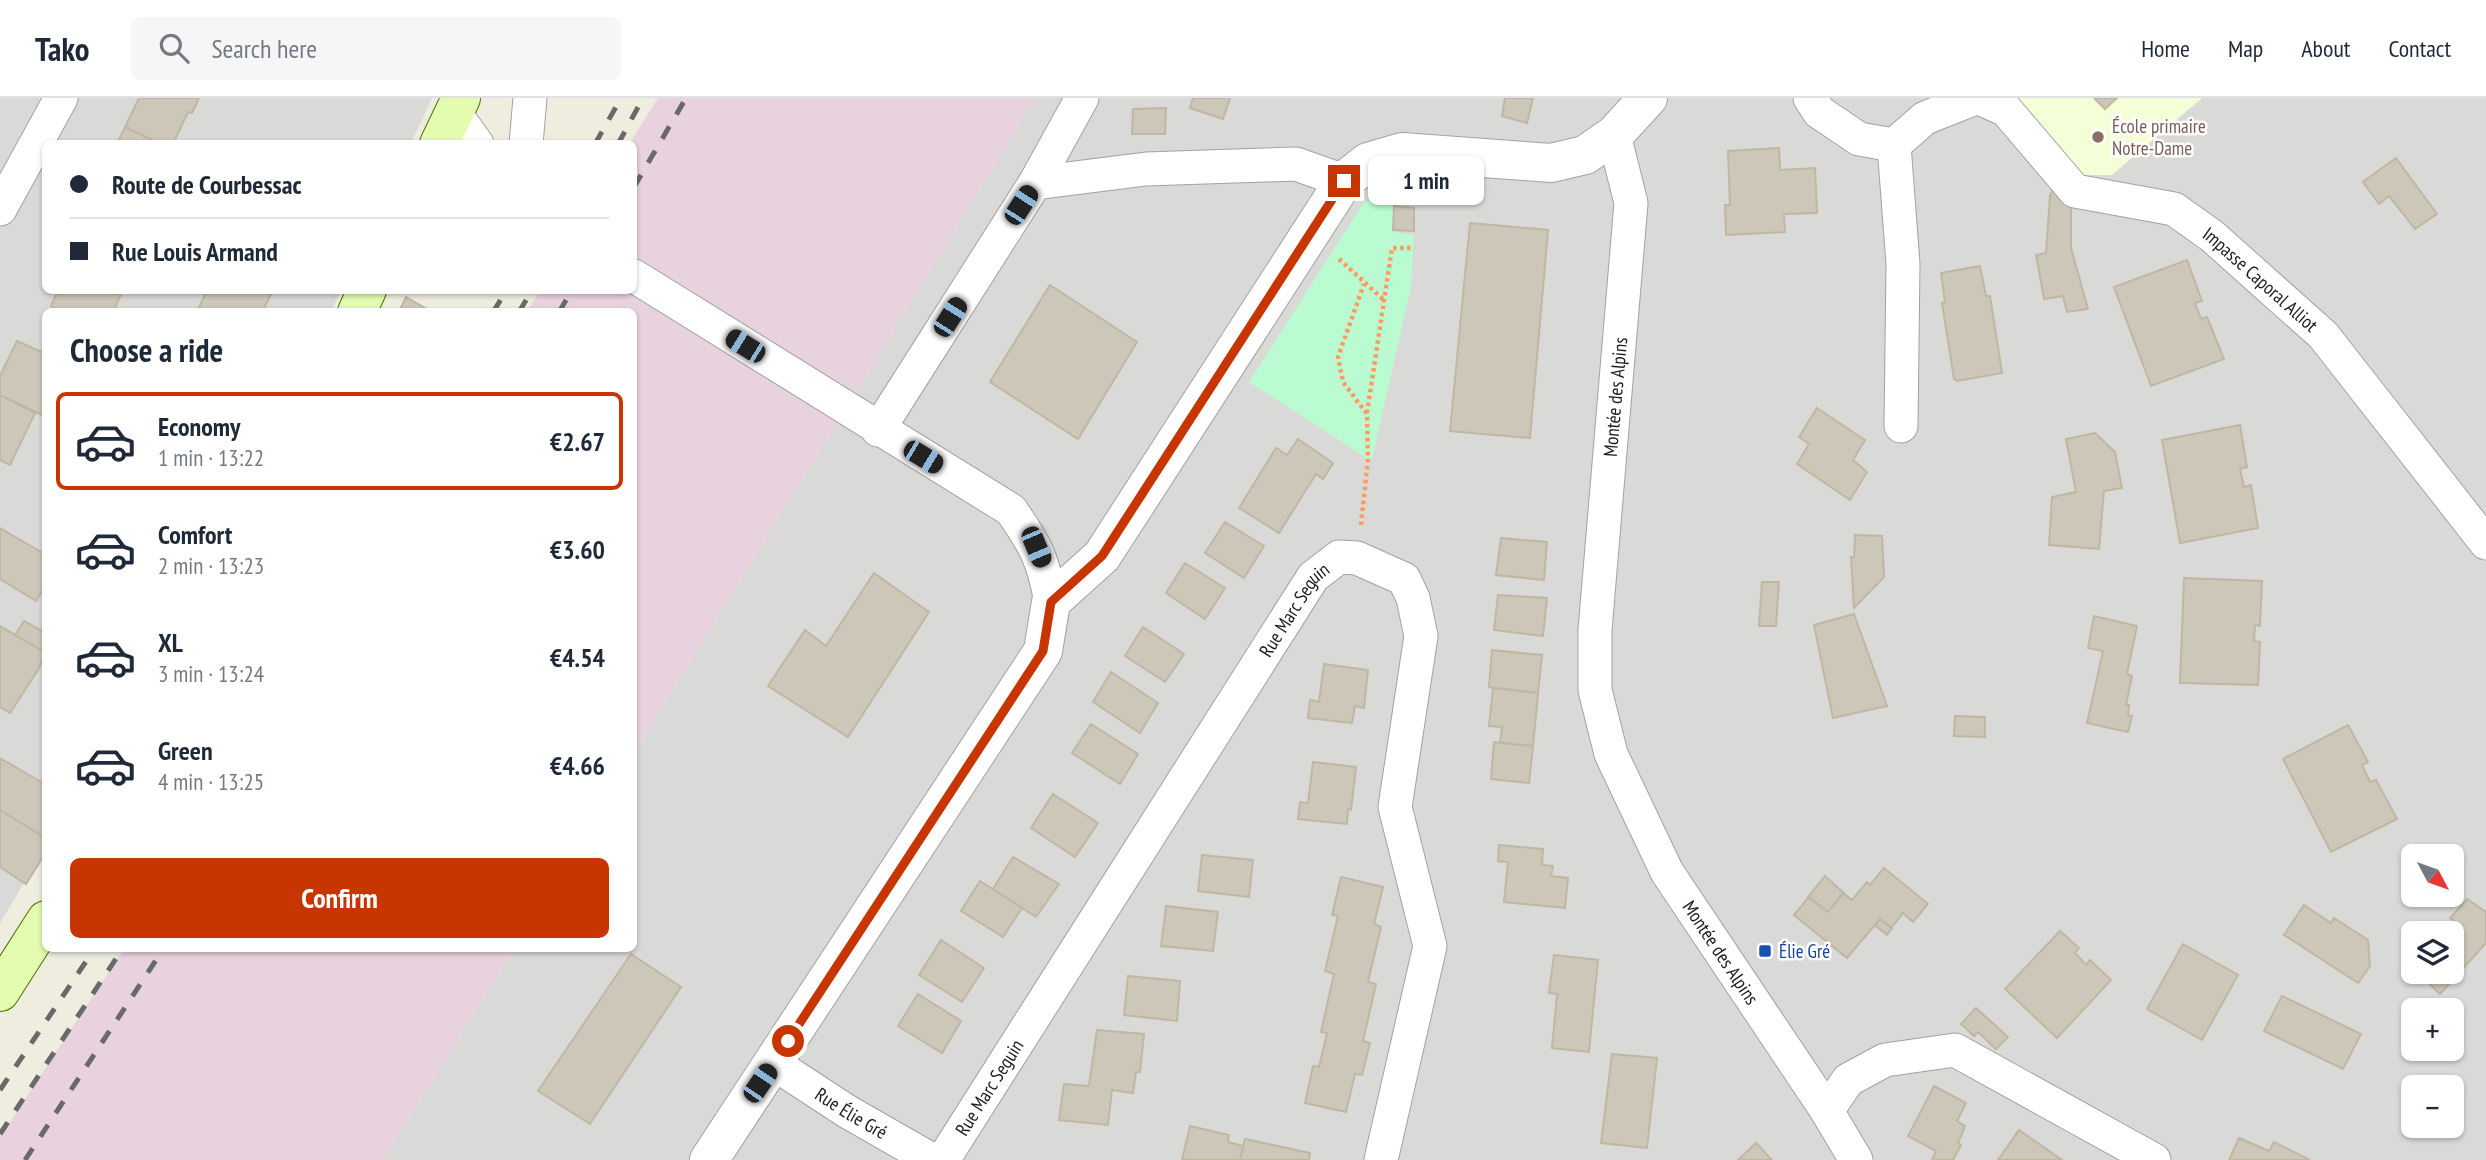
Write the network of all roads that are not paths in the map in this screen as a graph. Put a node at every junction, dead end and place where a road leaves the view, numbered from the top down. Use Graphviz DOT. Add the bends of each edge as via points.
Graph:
graph roads {
  1 [pos="61,98"];
  2 [pos="530,98"];
  3 [pos="1082,98"];
  4 [pos="1648,98"];
  5 [pos="1810,98"];
  6 [pos="1978,98"];
  7 [pos="451,118"];
  8 [pos="1614,135"];
  9 [pos="473,140"];
  10 [pos="526,140"];
  11 [pos="1894,145"];
  12 [pos="1344,181"];
  13 [pos="1035,183"];
  14 [pos="5,186"];
  15 [pos="637,278"];
  16 [pos="1901,426"];
  17 [pos="878,430"];
  18 [pos="2486,543"];
  19 [pos="1051,602"];
  20 [pos="42,926"];
  21 [pos="0,992"];
  22 [pos="773,1063"];
  23 [pos="1827,1111"];
  24 [pos="709,1160"];
  25 [pos="932,1160"];
  26 [pos="943,1160"];
  27 [pos="1381,1160"];
  28 [pos="1856,1160"];
  29 [pos="2154,1160"];
  1 -- 14 [label="street"];
  2 -- 10 [label="street"];
  3 -- 13 [label="street"];
  4 -- 8 [label="street"];
  5 -- 11 [label="street" via="1819,112 1859,139"];
  6 -- 11 [label="street, Impasse Caporal Alliot" via="1925,118"];
  6 -- 18 [label="street, Impasse Caporal Alliot" via="2006,110 2075,191 2174,209 2212,236 2323,335"];
  7 -- 9 [label="street"];
  8 -- 12 [label="street" via="1585,155 1551,163 1402,152 1368,162"];
  8 -- 23 [label="street, Montée des Alpins" via="1631,203 1595,630 1595,690 1611,754 1667,872"];
  11 -- 16 [label="street" via="1903,264"];
  12 -- 13 [label="street" via="1296,164 1146,169"];
  12 -- 19 [label="street" via="1102,556"];
  13 -- 17 [label="street"];
  15 -- 17 [label="street"];
  17 -- 19 [label="street" via="1011,510 1036,547"];
  19 -- 22 [label="street" via="1043,651"];
  20 -- 21 [label="main road"];
  22 -- 24 [label="street"];
  22 -- 25 [label="street, Rue Élie Gré"];
  23 -- 28 [label="street"];
  23 -- 29 [label="street" via="1848,1080 1885,1060 1955,1050"];
  26 -- 27 [label="street, Rue Marc Seguin" via="1314,577 1339,557 1357,558 1404,579 1421,636 1395,807 1430,946"];
}
